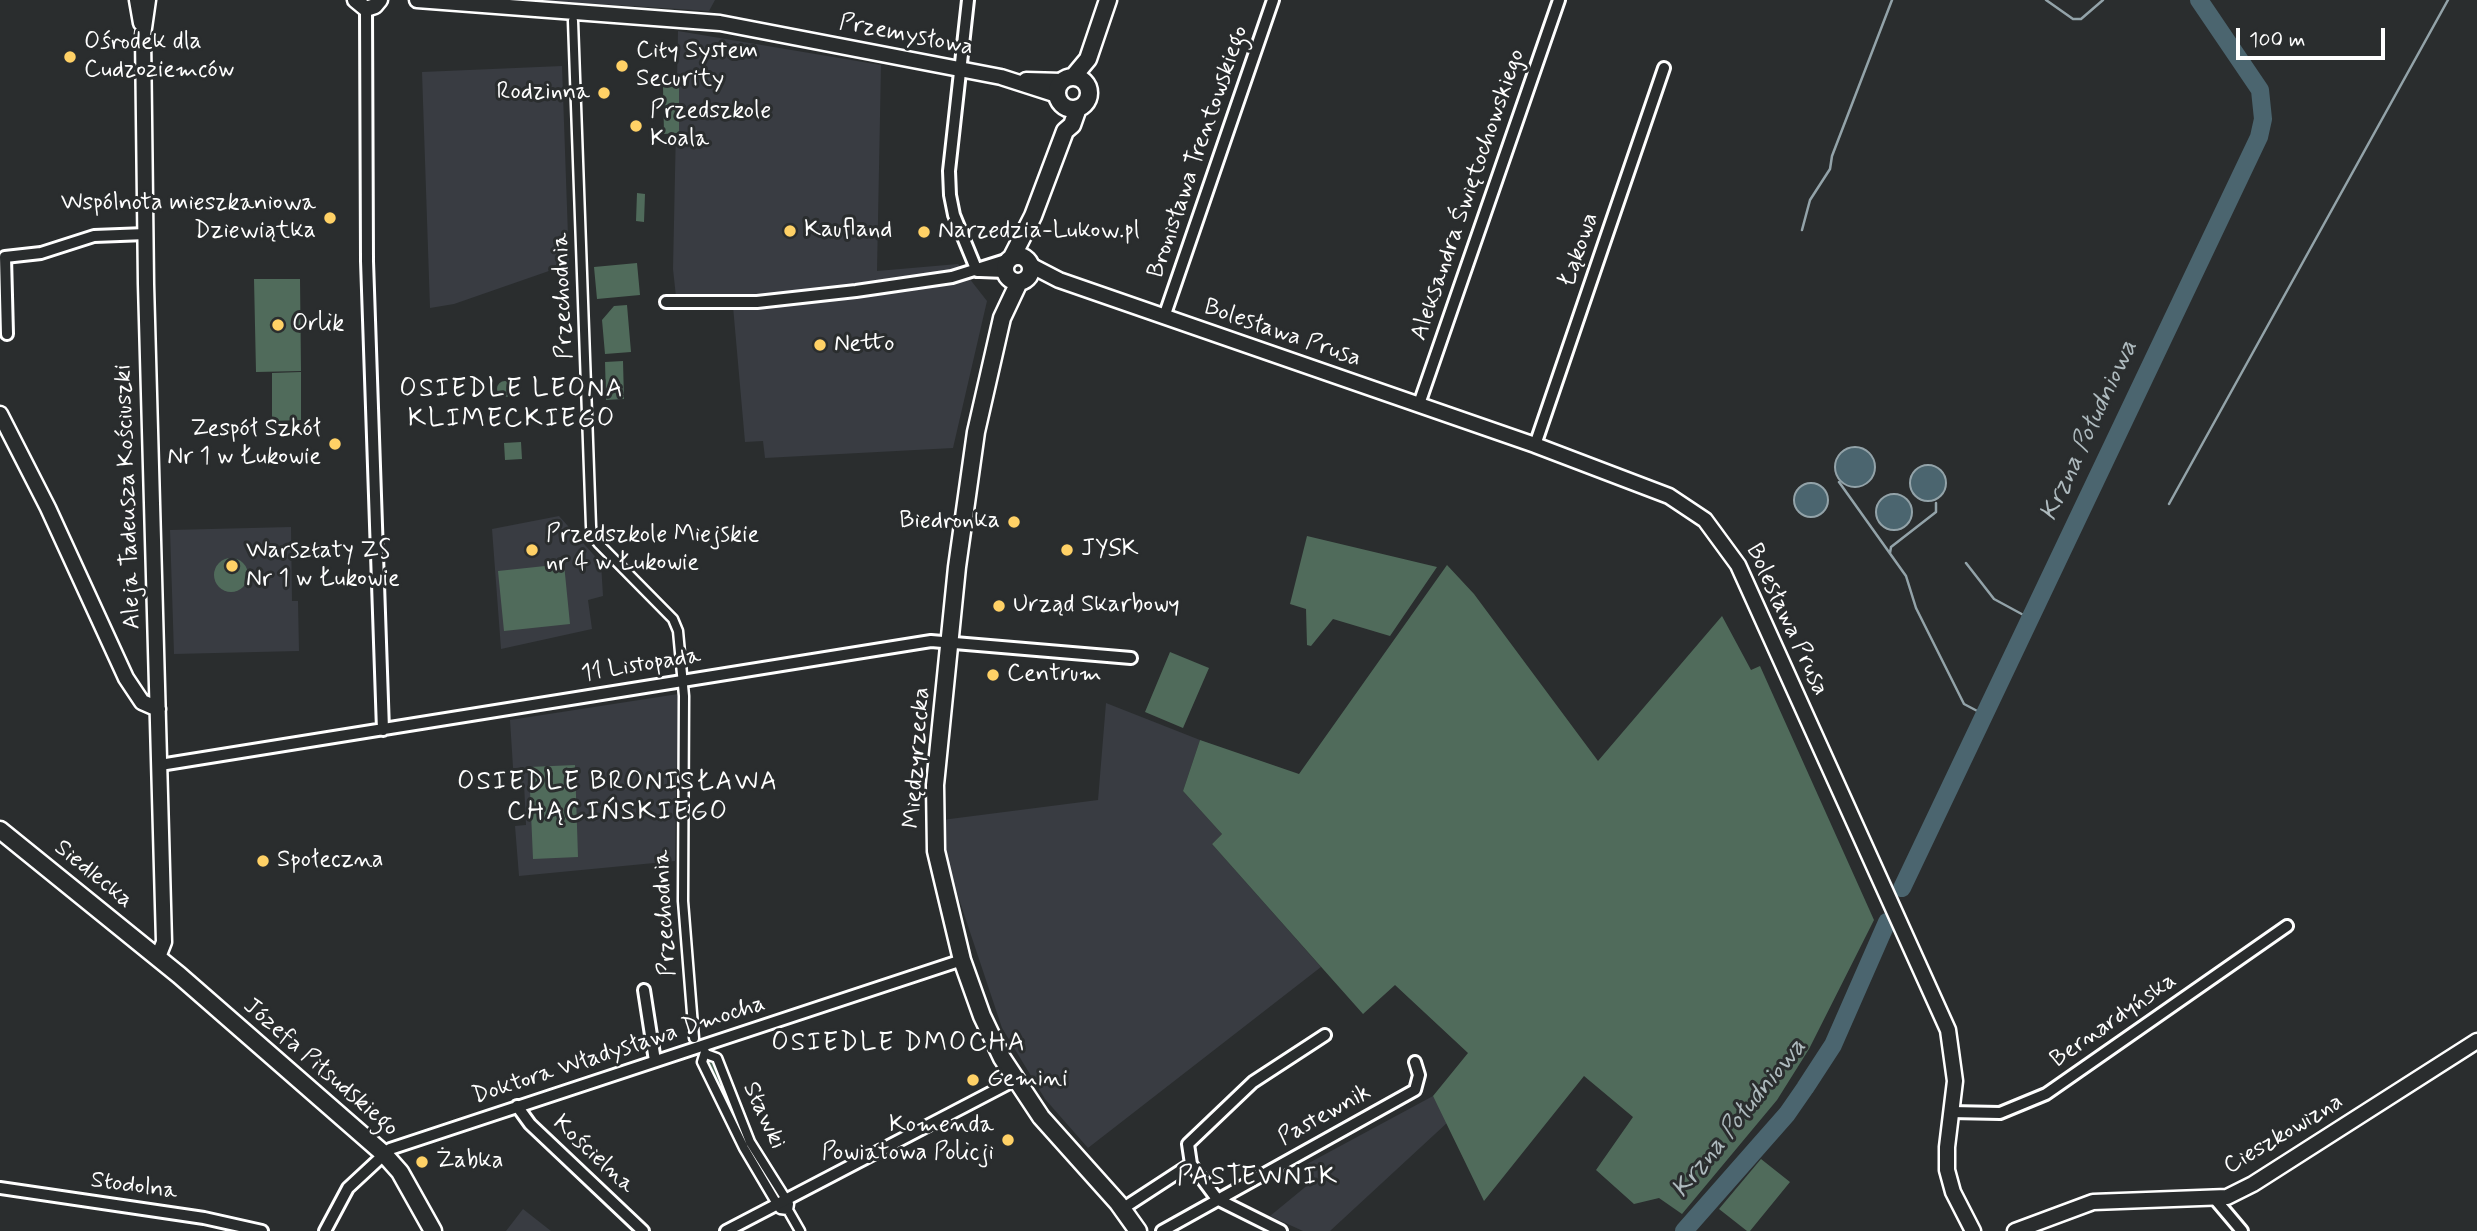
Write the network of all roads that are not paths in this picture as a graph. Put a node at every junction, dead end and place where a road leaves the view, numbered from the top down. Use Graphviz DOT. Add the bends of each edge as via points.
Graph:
graph roads {
  1 [pos="137,0"];
  2 [pos="148,0"];
  3 [pos="380,0"];
  4 [pos="417,0"];
  5 [pos="968,0"];
  6 [pos="1108,0"];
  7 [pos="1273,0"];
  8 [pos="1559,0"];
  9 [pos="360,4"];
  10 [pos="573,21"];
  11 [pos="143,35"];
  12 [pos="1664,68"];
  13 [pos="959,70"];
  14 [pos="1070,92"];
  15 [pos="145,234"];
  16 [pos="1017,269"];
  17 [pos="977,271"];
  18 [pos="666,302"];
  19 [pos="1164,317"];
  20 [pos="7,334"];
  21 [pos="1419,404"];
  22 [pos="0,414"];
  23 [pos="1535,445"];
  24 [pos="949,640"];
  25 [pos="1131,659"];
  26 [pos="683,681"];
  27 [pos="158,709"];
  28 [pos="383,730"];
  29 [pos="160,765"];
  30 [pos="0,830"];
  31 [pos="2287,926"];
  32 [pos="158,957"];
  33 [pos="962,960"];
  34 [pos="644,990"];
  35 [pos="1325,1035"];
  36 [pos="2477,1041"];
  37 [pos="701,1046"];
  38 [pos="655,1061"];
  39 [pos="1415,1062"];
  40 [pos="1015,1080"];
  41 [pos="517,1106"];
  42 [pos="1951,1112"];
  43 [pos="746,1144"];
  44 [pos="384,1153"];
  45 [pos="1191,1164"];
  46 [pos="0,1188"];
  47 [pos="1217,1199"];
  48 [pos="2215,1199"];
  49 [pos="784,1205"];
  50 [pos="1122,1209"];
  51 [pos="262,1231"];
  52 [pos="325,1231"];
  53 [pos="433,1231"];
  54 [pos="643,1231"];
  55 [pos="726,1231"];
  56 [pos="800,1231"];
  57 [pos="1138,1231"];
  58 [pos="1162,1231"];
  59 [pos="1281,1231"];
  60 [pos="1973,1231"];
  61 [pos="2015,1231"];
  62 [pos="2242,1231"];
  1 -- 11 [label="street, Aleja Tadeusza Kościuszki"];
  2 -- 11 [label="street, Aleja Tadeusza Kościuszki"];
  3 -- 9 [label="street" via="375,6"];
  4 -- 13 [label="street, Przemysłowa" via="720,23"];
  5 -- 13 [label="street"];
  6 -- 14 [label="main road, Międzyrzecka" via="1088,59"];
  7 -- 19 [label="street, Bronisława Trentowskiego"];
  8 -- 21 [label="street, Aleksandra Świętochowskiego"];
  9 -- 28 [label="street"];
  10 -- 26 [label="street, Przechodnia" via="592,535 673,619"];
  11 -- 15 [label="street, Aleja Tadeusza Kościuszki"];
  12 -- 23 [label="street, Łąkowa"];
  13 -- 14 [label="street, Przemysłowa"];
  13 -- 17 [label="street" via="950,195"];
  14 -- 16 [label="main road, Międzyrzecka" via="1072,125 1065,131"];
  15 -- 20 [label="street" via="94,236 41,253 5,257"];
  15 -- 27 [label="street, Aleja Tadeusza Kościuszki"];
  16 -- 17 [label="street"];
  16 -- 19 [label="street, Bolesława Prusa"];
  16 -- 24 [label="main road, Międzyrzecka" via="976,432"];
  17 -- 18 [label="street" via="774,300"];
  19 -- 21 [label="street, Bolesława Prusa"];
  21 -- 23 [label="street, Bolesława Prusa"];
  22 -- 27 [label="street" via="126,678 142,702"];
  23 -- 42 [label="street, Bolesława Prusa" via="1669,496 1705,520 1726,545 1948,1030 1955,1081"];
  24 -- 25 [label="street, 11 Listopada"];
  24 -- 26 [label="street, 11 Listopada"];
  24 -- 33 [label="main road, Międzyrzecka" via="934,822 942,886"];
  26 -- 28 [label="street, 11 Listopada"];
  26 -- 37 [label="street, Przechodnia" via="681,854"];
  27 -- 29 [label="street, Aleja Tadeusza Kościuszki"];
  28 -- 29 [label="street, 11 Listopada"];
  29 -- 32 [label="street, Aleja Tadeusza Kościuszki" via="164,942"];
  30 -- 32 [label="main road, Siedlecka"];
  31 -- 42 [label="street, Bernardyńska" via="2046,1094 2000,1113"];
  32 -- 44 [label="main road, Józefa Piłsudskiego"];
  33 -- 37 [label="street, Doktora Władysława Dmocha"];
  33 -- 40 [label="main road, Międzyrzecka" via="986,1025"];
  34 -- 38 [label="street"];
  35 -- 45 [label="street" via="1241,1093 1188,1144"];
  36 -- 48 [label="street, Cieszkowizna" via="2253,1184"];
  37 -- 38 [label="street, Doktora Władysława Dmocha"];
  37 -- 43 [label="street, Stawki" via="702,1062"];
  37 -- 43 [label="street, Stawki" via="717,1058"];
  38 -- 41 [label="street, Doktora Władysława Dmocha"];
  39 -- 47 [label="street, Pastewnik" via="1419,1075 1415,1090"];
  40 -- 49 [label="street"];
  40 -- 50 [label="main road, Międzyrzecka" via="1052,1131"];
  41 -- 44 [label="street, Doktora Władysława Dmocha"];
  41 -- 54 [label="street, Kościelna" via="530,1124"];
  42 -- 60 [label="street, Bolesława Prusa" via="1948,1170 1953,1192"];
  43 -- 49 [label="street, Stawki"];
  44 -- 52 [label="street, Doktora Władysława Dmocha" via="348,1188"];
  44 -- 53 [label="main road, Józefa Piłsudskiego" via="406,1181"];
  45 -- 47 [label="street"];
  45 -- 50 [label="street"];
  46 -- 51 [label="street, Stodolna"];
  47 -- 58 [label="street, Pastewnik"];
  47 -- 59 [label="street"];
  48 -- 61 [label="street, Cieszkowizna" via="2094,1202"];
  48 -- 62 [label="street"];
  49 -- 55 [label="street"];
  49 -- 56 [label="street, Stawki"];
  50 -- 57 [label="main road, Międzyrzecka"];
}
